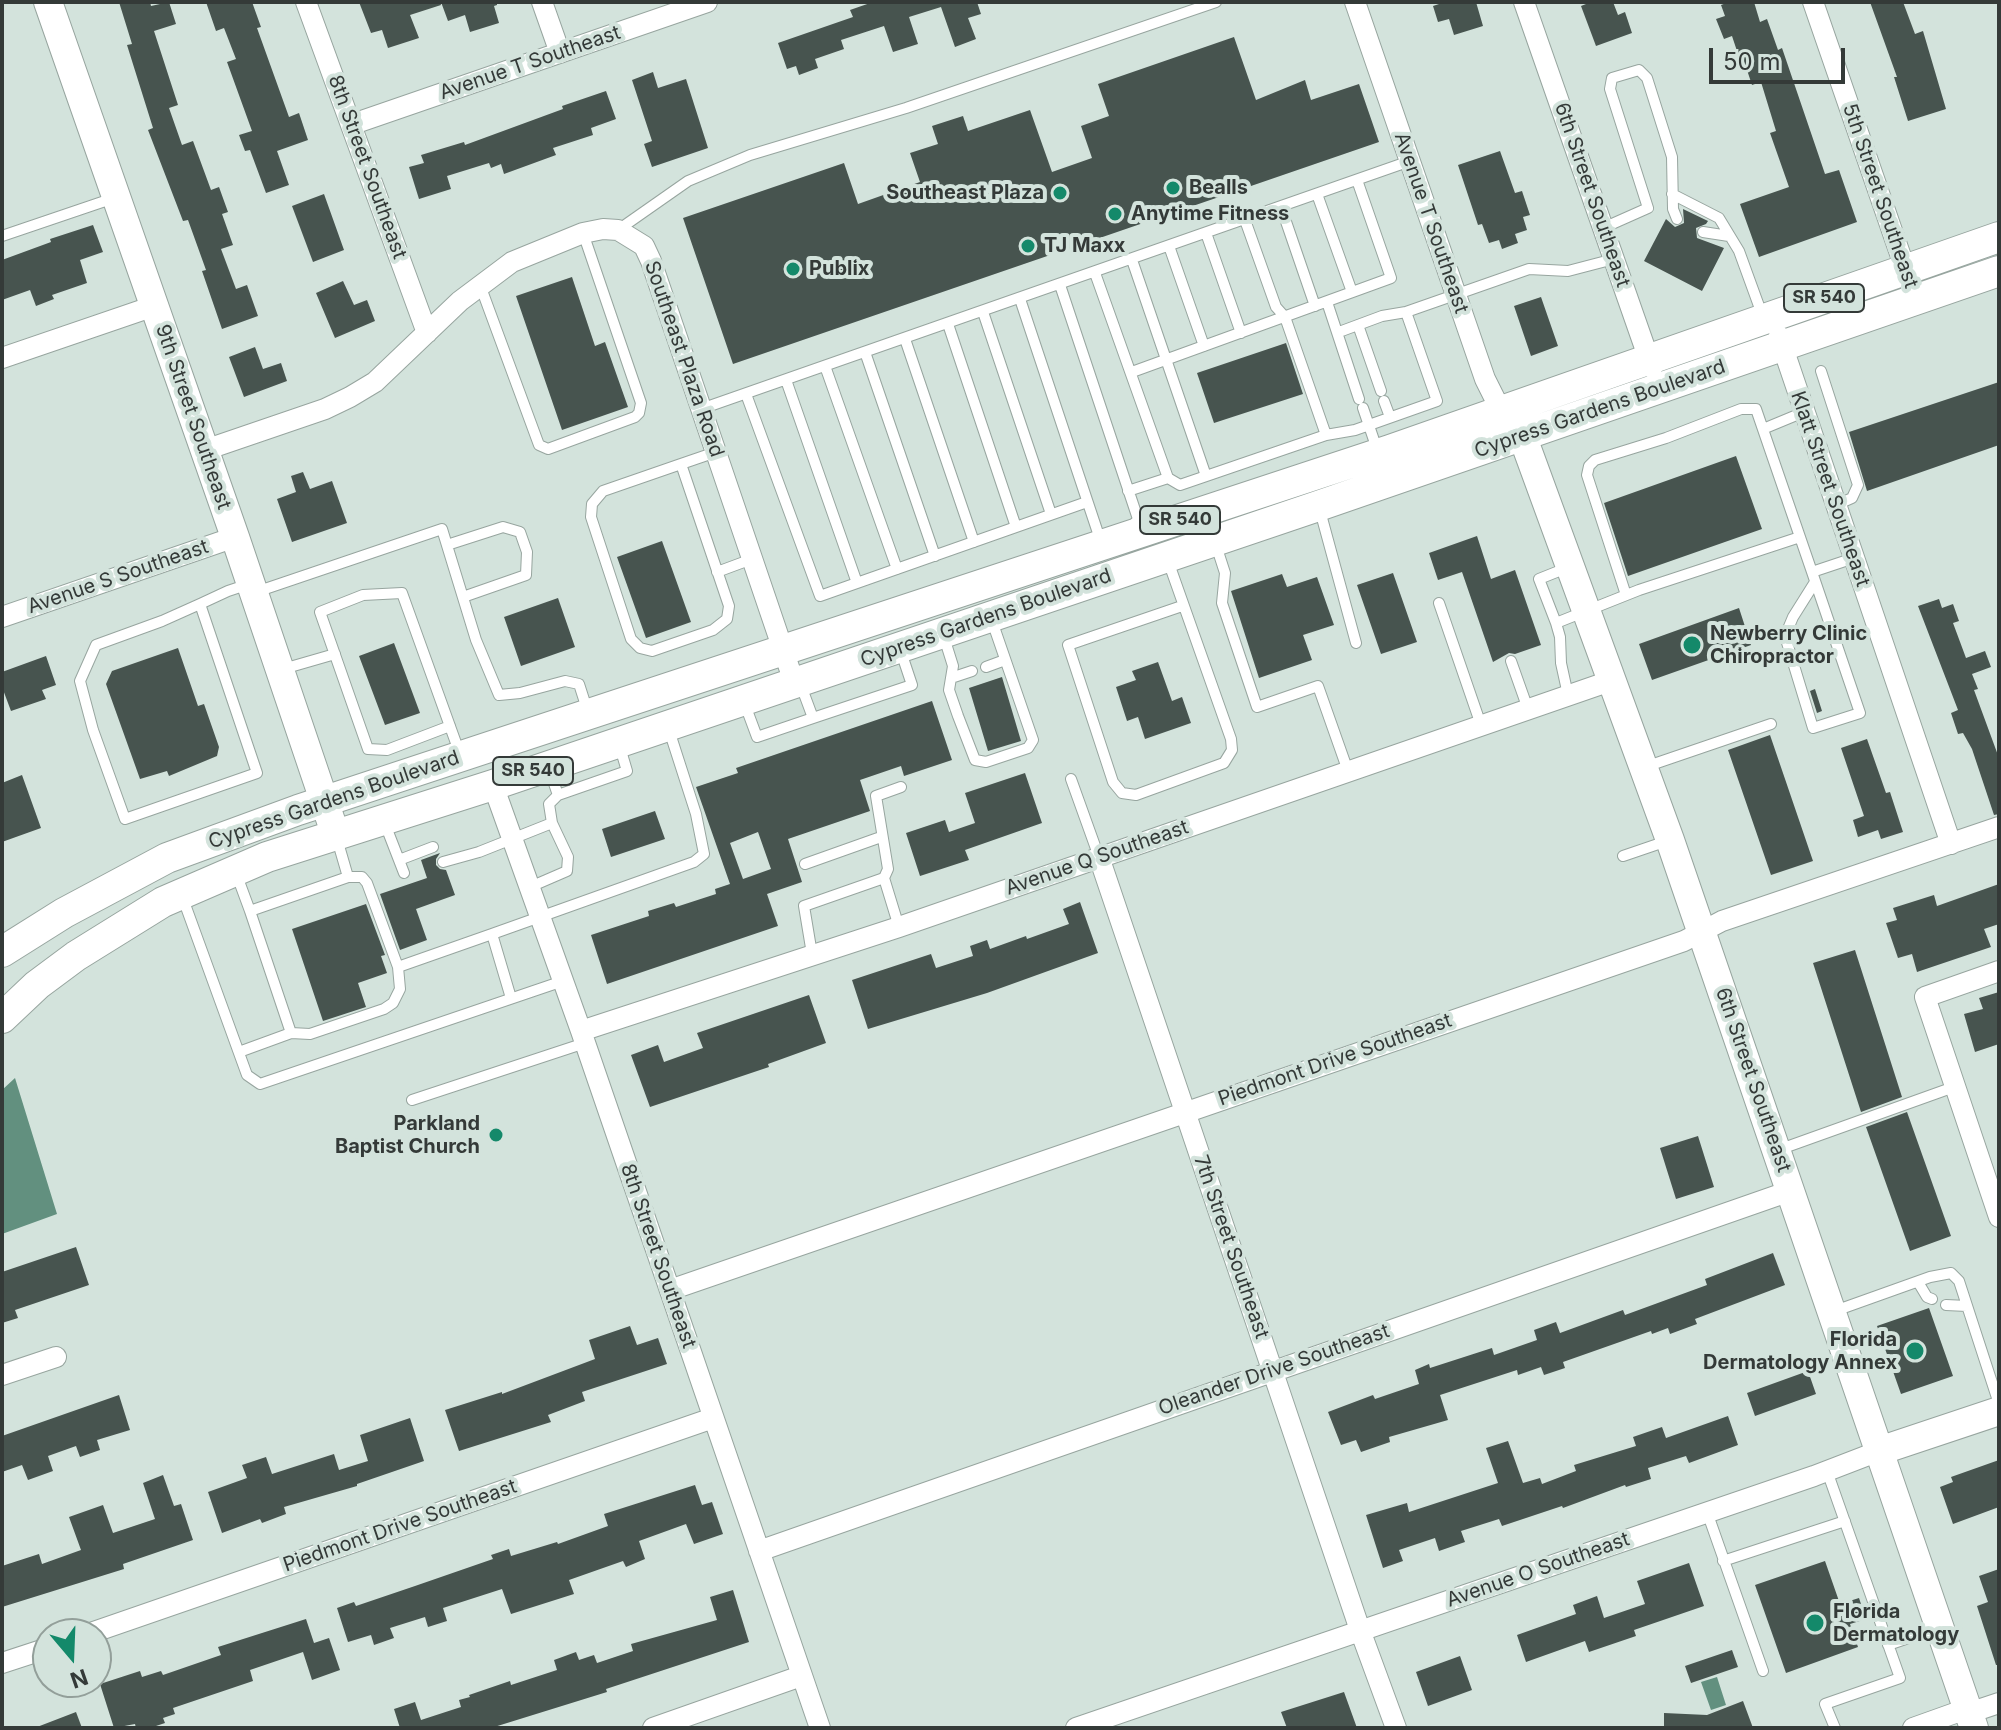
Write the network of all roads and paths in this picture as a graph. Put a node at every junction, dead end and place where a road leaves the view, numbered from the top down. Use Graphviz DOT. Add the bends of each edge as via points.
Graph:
graph roads {
  1 [pos="48,2"];
  2 [pos="306,2"];
  3 [pos="542,2"];
  4 [pos="707,2"];
  5 [pos="1216,2"];
  6 [pos="1355,2"];
  7 [pos="1524,2"];
  8 [pos="1813,2"];
  9 [pos="560,53"];
  10 [pos="353,124"];
  11 [pos="1410,161"];
  12 [pos="1357,180"];
  13 [pos="1317,194"];
  14 [pos="1672,194"];
  15 [pos="116,197"];
  16 [pos="1281,207"];
  17 [pos="1677,219"];
  18 [pos="1245,220"];
  19 [pos="1603,228"];
  20 [pos="618,230"];
  21 [pos="1703,232"];
  22 [pos="583,233"];
  23 [pos="1206,233"];
  24 [pos="2,236"];
  25 [pos="1729,236"];
  26 [pos="1999,237"];
  27 [pos="1169,246"];
  28 [pos="1614,259"];
  29 [pos="1132,260"];
  30 [pos="1905,271"];
  31 [pos="1999,271"];
  32 [pos="1095,273"];
  33 [pos="480,284"];
  34 [pos="1060,285"];
  35 [pos="1352,292"];
  36 [pos="1456,295"];
  37 [pos="1020,299"];
  38 [pos="1916,300"];
  39 [pos="1327,302"];
  40 [pos="154,306"];
  41 [pos="1315,306"];
  42 [pos="983,312"];
  43 [pos="1406,312"];
  44 [pos="1285,317"];
  45 [pos="1768,317"];
  46 [pos="948,324"];
  47 [pos="1358,325"];
  48 [pos="1339,332"];
  49 [pos="427,333"];
  50 [pos="1241,333"];
  51 [pos="905,339"];
  52 [pos="1204,346"];
  53 [pos="1782,346"];
  54 [pos="865,352"];
  55 [pos="2,358"];
  56 [pos="1649,358"];
  57 [pos="1166,360"];
  58 [pos="825,366"];
  59 [pos="1821,371"];
  60 [pos="1132,372"];
  61 [pos="786,380"];
  62 [pos="1659,388"];
  63 [pos="746,394"];
  64 [pos="1437,401"];
  65 [pos="701,409"];
  66 [pos="1506,410"];
  67 [pos="1804,412"];
  68 [pos="1390,417"];
  69 [pos="1444,422"];
  70 [pos="1369,425"];
  71 [pos="1763,429"];
  72 [pos="1326,435"];
  73 [pos="1522,435"];
  74 [pos="205,450"];
  75 [pos="716,452"];
  76 [pos="1379,454"];
  77 [pos="681,464"];
  78 [pos="1342,466"];
  79 [pos="1206,476"];
  80 [pos="1168,478"];
  81 [pos="1128,491"];
  82 [pos="1087,502"];
  83 [pos="1836,505"];
  84 [pos="1318,506"];
  85 [pos="1051,514"];
  86 [pos="1016,527"];
  87 [pos="235,537"];
  88 [pos="1800,537"];
  89 [pos="1122,539"];
  90 [pos="1215,540"];
  91 [pos="974,542"];
  92 [pos="447,545"];
  93 [pos="935,556"];
  94 [pos="1166,557"];
  95 [pos="1854,558"];
  96 [pos="752,559"];
  97 [pos="1571,567"];
  98 [pos="897,569"];
  99 [pos="717,572"];
  100 [pos="1814,577"];
  101 [pos="857,583"];
  102 [pos="252,588"];
  103 [pos="1626,595"];
  104 [pos="463,597"];
  105 [pos="1041,599"];
  106 [pos="1439,603"];
  107 [pos="200,604"];
  108 [pos="1182,606"];
  109 [pos="1587,611"];
  110 [pos="990,616"];
  111 [pos="2,617"];
  112 [pos="1556,623"];
  113 [pos="942,633"];
  114 [pos="1356,643"];
  115 [pos="900,647"];
  116 [pos="783,651"];
  117 [pos="335,654"];
  118 [pos="1005,660"];
  119 [pos="1511,661"];
  120 [pos="986,667"];
  121 [pos="280,670"];
  122 [pos="972,671"];
  123 [pos="951,678"];
  124 [pos="1613,680"];
  125 [pos="796,682"];
  126 [pos="1568,695"];
  127 [pos="743,700"];
  128 [pos="1528,709"];
  129 [pos="580,718"];
  130 [pos="813,718"];
  131 [pos="1771,724"];
  132 [pos="668,725"];
  133 [pos="1481,725"];
  134 [pos="450,726"];
  135 [pos="619,742"];
  136 [pos="461,757"];
  137 [pos="548,766"];
  138 [pos="1644,767"];
  139 [pos="1348,771"];
  140 [pos="1071,779"];
  141 [pos="493,785"];
  142 [pos="901,787"];
  143 [pos="558,795"];
  144 [pos="324,801"];
  145 [pos="383,819"];
  146 [pos="552,823"];
  147 [pos="1999,827"];
  148 [pos="335,833"];
  149 [pos="512,837"];
  150 [pos="881,837"];
  151 [pos="1670,840"];
  152 [pos="1951,844"];
  153 [pos="433,847"];
  154 [pos="1623,856"];
  155 [pos="1099,857"];
  156 [pos="399,860"];
  157 [pos="443,862"];
  158 [pos="805,864"];
  159 [pos="235,871"];
  160 [pos="404,873"];
  161 [pos="348,877"];
  162 [pos="884,878"];
  163 [pos="530,887"];
  164 [pos="181,894"];
  165 [pos="250,911"];
  166 [pos="540,917"];
  167 [pos="899,927"];
  168 [pos="1702,931"];
  169 [pos="492,934"];
  170 [pos="2,952"];
  171 [pos="812,954"];
  172 [pos="398,967"];
  173 [pos="1999,971"];
  174 [pos="563,981"];
  175 [pos="511,998"];
  176 [pos="2,1018"];
  177 [pos="291,1033"];
  178 [pos="583,1037"];
  179 [pos="239,1052"];
  180 [pos="1954,1087"];
  181 [pos="412,1100"];
  182 [pos="1185,1112"];
  183 [pos="1776,1151"];
  184 [pos="1790,1191"];
  185 [pos="1999,1217"];
  186 [pos="1918,1282"];
  187 [pos="670,1290"];
  188 [pos="1932,1299"];
  189 [pos="1946,1305"];
  190 [pos="1967,1306"];
  191 [pos="1832,1312"];
  192 [pos="56,1357"];
  193 [pos="1272,1371"];
  194 [pos="2,1375"];
  195 [pos="1999,1404"];
  196 [pos="1999,1411"];
  197 [pos="713,1418"];
  198 [pos="1879,1451"];
  199 [pos="1827,1471"];
  200 [pos="1707,1512"];
  201 [pos="1845,1521"];
  202 [pos="759,1551"];
  203 [pos="1723,1561"];
  204 [pos="112,1626"];
  205 [pos="1940,1627"];
  206 [pos="1360,1630"];
  207 [pos="1888,1645"];
  208 [pos="32,1653"];
  209 [pos="2,1663"];
  210 [pos="1763,1671"];
  211 [pos="801,1676"];
  212 [pos="1999,1703"];
  213 [pos="1972,1721"];
  214 [pos="653,1728"];
  215 [pos="820,1728"];
  216 [pos="1076,1728"];
  217 [pos="1396,1728"];
  218 [pos="1835,1728"];
  219 [pos="1913,1728"];
  1 -- 15 [label="street, 9th Street Southeast"];
  2 -- 10 [label="street, 8th Street Southeast"];
  3 -- 9 [label="street"];
  4 -- 9 [label="street, Avenue T Southeast"];
  5 -- 20 [label="lane" via="906,108 750,155 688,181"];
  6 -- 11 [label="street, Avenue T Southeast"];
  7 -- 19 [label="street, 6th Street Southeast"];
  8 -- 30 [label="street, 5th Street Southeast"];
  9 -- 10 [label="street, Avenue T Southeast"];
  10 -- 49 [label="street, 8th Street Southeast"];
  11 -- 12 [label="lane"];
  11 -- 36 [label="street, Avenue T Southeast"];
  12 -- 13 [label="lane"];
  12 -- 35 [label="lane" via="1391,278"];
  13 -- 16 [label="lane"];
  13 -- 35 [label="lane"];
  14 -- 17 [label="lane"];
  14 -- 19 [label="lane" via="1672,157 1647,78 1639,70 1612,78 1610,89 1648,208"];
  14 -- 25 [label="lane" via="1719,218"];
  15 -- 24 [label="lane"];
  15 -- 40 [label="street, 9th Street Southeast"];
  16 -- 18 [label="lane"];
  16 -- 41 [label="lane"];
  18 -- 23 [label="lane"];
  18 -- 44 [label="lane" via="1276,307"];
  19 -- 28 [label="street, 6th Street Southeast"];
  20 -- 22 [label="street"];
  20 -- 65 [label="street, Southeast Plaza Road" via="644,246 651,261"];
  21 -- 25 [label="lane"];
  22 -- 33 [label="street" via="512,262"];
  22 -- 33 [label="lane" via="641,403 635,417 548,449 539,445"];
  23 -- 27 [label="lane"];
  23 -- 50 [label="lane"];
  25 -- 45 [label="lane"];
  26 -- 30 [label="main road, Cypress Gardens Boulevard / SR 540"];
  27 -- 29 [label="lane"];
  27 -- 52 [label="lane"];
  28 -- 36 [label="lane" via="1568,271 1529,269"];
  28 -- 56 [label="street, 6th Street Southeast"];
  29 -- 32 [label="lane"];
  29 -- 57 [label="lane"];
  30 -- 38 [label="street, 5th Street Southeast"];
  30 -- 45 [label="main road, Cypress Gardens Boulevard / SR 540"];
  31 -- 38 [label="main road, Cypress Gardens Boulevard / SR 540"];
  32 -- 34 [label="lane"];
  32 -- 60 [label="lane"];
  33 -- 49 [label="street"];
  34 -- 37 [label="lane"];
  34 -- 81 [label="lane"];
  35 -- 39 [label="lane"];
  36 -- 43 [label="lane"];
  36 -- 66 [label="street, Avenue T Southeast" via="1485,379"];
  37 -- 42 [label="lane"];
  37 -- 82 [label="lane"];
  38 -- 53 [label="main road, Cypress Gardens Boulevard / SR 540"];
  39 -- 41 [label="lane"];
  39 -- 48 [label="lane"];
  40 -- 55 [label="street"];
  40 -- 74 [label="street, 9th Street Southeast"];
  41 -- 44 [label="lane"];
  42 -- 46 [label="lane"];
  42 -- 85 [label="lane"];
  43 -- 47 [label="lane"];
  43 -- 64 [label="lane"];
  44 -- 50 [label="lane"];
  44 -- 72 [label="lane"];
  45 -- 53 [label="street, Klatt Street Southeast"];
  45 -- 56 [label="main road, Cypress Gardens Boulevard / SR 540"];
  46 -- 51 [label="lane"];
  46 -- 86 [label="lane"];
  47 -- 48 [label="lane"];
  47 -- 68 [label="lane"];
  48 -- 70 [label="lane"];
  49 -- 74 [label="street" via="375,382 350,397"];
  50 -- 52 [label="lane"];
  51 -- 54 [label="lane"];
  51 -- 91 [label="lane"];
  52 -- 57 [label="lane"];
  53 -- 62 [label="main road, Cypress Gardens Boulevard / SR 540"];
  53 -- 67 [label="street, Klatt Street Southeast"];
  54 -- 58 [label="lane"];
  54 -- 93 [label="lane"];
  56 -- 62 [label="street, 6th Street Southeast"];
  56 -- 66 [label="main road, Cypress Gardens Boulevard / SR 540"];
  57 -- 60 [label="lane"];
  57 -- 79 [label="lane"];
  58 -- 61 [label="lane"];
  58 -- 98 [label="lane"];
  59 -- 83 [label="lane" via="1858,485 1852,498"];
  60 -- 80 [label="lane"];
  61 -- 63 [label="lane"];
  61 -- 101 [label="lane"];
  62 -- 73 [label="main road, Cypress Gardens Boulevard / SR 540"];
  63 -- 65 [label="lane"];
  63 -- 101 [label="lane" via="820,596"];
  64 -- 68 [label="lane"];
  64 -- 69 [label="lane"];
  65 -- 75 [label="street, Southeast Plaza Road"];
  66 -- 69 [label="main road, Cypress Gardens Boulevard / SR 540"];
  66 -- 73 [label="street, Avenue T Southeast"];
  67 -- 71 [label="lane"];
  67 -- 83 [label="street, Klatt Street Southeast"];
  68 -- 70 [label="lane"];
  69 -- 76 [label="main road, Cypress Gardens Boulevard / SR 540"];
  70 -- 72 [label="lane"];
  70 -- 76 [label="lane"];
  71 -- 88 [label="lane"];
  71 -- 103 [label="lane" via="1756,409 1741,409 1589,466 1587,475"];
  72 -- 79 [label="lane"];
  73 -- 84 [label="main road, Cypress Gardens Boulevard / SR 540"];
  73 -- 97 [label="street, 6th Street Southeast"];
  74 -- 87 [label="street, 9th Street Southeast"];
  75 -- 77 [label="lane"];
  75 -- 96 [label="street, Southeast Plaza Road"];
  76 -- 78 [label="main road, Cypress Gardens Boulevard / SR 540"];
  77 -- 99 [label="lane"];
  77 -- 99 [label="lane" via="603,491 592,504 591,517 631,639 652,651 713,630 727,619 729,606"];
  78 -- 89 [label="main road, Cypress Gardens Boulevard / SR 540"];
  78 -- 94 [label="main road" via="1295,495 1193,532"];
  79 -- 80 [label="lane" via="1180,485"];
  80 -- 81 [label="lane"];
  81 -- 89 [label="lane" via="1138,519"];
  82 -- 85 [label="lane"];
  82 -- 89 [label="lane" via="1098,533"];
  83 -- 95 [label="street, Klatt Street Southeast"];
  84 -- 90 [label="main road, Cypress Gardens Boulevard / SR 540"];
  84 -- 114 [label="lane"];
  85 -- 86 [label="lane"];
  86 -- 91 [label="lane"];
  87 -- 102 [label="street, 9th Street Southeast"];
  87 -- 111 [label="street, Avenue S Southeast"];
  88 -- 100 [label="lane"];
  88 -- 103 [label="lane"];
  89 -- 105 [label="main road" via="1119,552"];
  89 -- 116 [label="main road, Cypress Gardens Boulevard / SR 540"];
  90 -- 94 [label="main road, Cypress Gardens Boulevard / SR 540"];
  90 -- 139 [label="lane" via="1225,573 1222,603 1257,707 1318,686"];
  91 -- 93 [label="lane"];
  92 -- 102 [label="lane" via="442,529"];
  92 -- 104 [label="lane"];
  92 -- 104 [label="lane" via="503,527 520,532 527,552 526,575"];
  93 -- 98 [label="lane"];
  94 -- 105 [label="main road, Cypress Gardens Boulevard / SR 540"];
  94 -- 108 [label="lane"];
  95 -- 100 [label="lane"];
  95 -- 152 [label="street, Klatt Street Southeast"];
  96 -- 99 [label="lane"];
  96 -- 116 [label="street, Southeast Plaza Road"];
  97 -- 109 [label="street, 6th Street Southeast"];
  97 -- 112 [label="lane" via="1539,579"];
  98 -- 101 [label="lane"];
  100 -- 100 [label="lane" via="1860,713 1813,728 1785,636"];
  102 -- 107 [label="lane"];
  102 -- 121 [label="street, 9th Street Southeast"];
  103 -- 109 [label="lane"];
  104 -- 129 [label="lane" via="499,695 565,681 579,684"];
  105 -- 110 [label="main road, Cypress Gardens Boulevard / SR 540"];
  106 -- 133 [label="lane"];
  107 -- 107 [label="lane" via="257,773 125,819 80,681 96,645"];
  108 -- 108 [label="lane" via="1232,750 1224,763 1136,795 1122,793 1113,782 1068,645"];
  109 -- 112 [label="lane"];
  109 -- 124 [label="street, 6th Street Southeast"];
  110 -- 113 [label="main road, Cypress Gardens Boulevard / SR 540"];
  110 -- 118 [label="lane"];
  112 -- 126 [label="lane"];
  113 -- 115 [label="main road, Cypress Gardens Boulevard / SR 540"];
  113 -- 123 [label="lane" via="953,666"];
  115 -- 125 [label="main road, Cypress Gardens Boulevard / SR 540"];
  115 -- 130 [label="lane" via="912,685"];
  116 -- 125 [label="street, Southeast Plaza Road"];
  116 -- 129 [label="main road, Cypress Gardens Boulevard / SR 540"];
  117 -- 121 [label="lane"];
  117 -- 134 [label="lane" via="368,749 387,750"];
  117 -- 134 [label="lane" via="320,612 363,595 402,593"];
  118 -- 120 [label="lane"];
  118 -- 123 [label="lane" via="1033,740 1028,748 986,762 975,760 949,690"];
  119 -- 128 [label="lane"];
  121 -- 144 [label="street, 9th Street Southeast"];
  122 -- 123 [label="lane"];
  124 -- 126 [label="street, Avenue Q Southeast"];
  124 -- 138 [label="street, 6th Street Southeast"];
  125 -- 127 [label="main road, Cypress Gardens Boulevard / SR 540"];
  125 -- 130 [label="lane"];
  126 -- 128 [label="street, Avenue Q Southeast"];
  127 -- 130 [label="lane" via="757,737"];
  127 -- 132 [label="main road, Cypress Gardens Boulevard / SR 540"];
  128 -- 133 [label="street, Avenue Q Southeast"];
  129 -- 136 [label="main road, Cypress Gardens Boulevard / SR 540"];
  129 -- 141 [label="main road" via="558,746 499,773"];
  131 -- 138 [label="lane"];
  132 -- 135 [label="main road, Cypress Gardens Boulevard / SR 540"];
  132 -- 166 [label="lane" via="704,854"];
  133 -- 139 [label="street, Avenue Q Southeast"];
  134 -- 136 [label="lane"];
  135 -- 137 [label="main road, Cypress Gardens Boulevard / SR 540"];
  135 -- 143 [label="lane" via="627,771"];
  136 -- 144 [label="main road, Cypress Gardens Boulevard / SR 540"];
  137 -- 141 [label="main road, Cypress Gardens Boulevard / SR 540"];
  137 -- 143 [label="lane"];
  138 -- 151 [label="street, 6th Street Southeast"];
  139 -- 155 [label="street, Avenue Q Southeast"];
  140 -- 155 [label="lane"];
  141 -- 145 [label="main road, Cypress Gardens Boulevard / SR 540"];
  141 -- 149 [label="street, 8th Street Southeast"];
  142 -- 150 [label="lane" via="876,796"];
  143 -- 146 [label="lane" via="549,804"];
  144 -- 148 [label="street, 9th Street Southeast"];
  144 -- 170 [label="main road, Cypress Gardens Boulevard / SR 540" via="167,858"];
  145 -- 148 [label="main road, Cypress Gardens Boulevard / SR 540"];
  145 -- 156 [label="lane"];
  146 -- 149 [label="lane"];
  146 -- 163 [label="lane" via="568,857 567,871"];
  147 -- 152 [label="street, Piedmont Drive Southeast"];
  148 -- 159 [label="main road, Cypress Gardens Boulevard / SR 540"];
  148 -- 161 [label="lane"];
  149 -- 157 [label="lane"];
  149 -- 163 [label="street, 8th Street Southeast"];
  150 -- 158 [label="lane"];
  150 -- 162 [label="lane" via="888,869"];
  151 -- 154 [label="lane"];
  151 -- 168 [label="street, 6th Street Southeast"];
  152 -- 168 [label="street, Piedmont Drive Southeast"];
  153 -- 156 [label="lane"];
  155 -- 167 [label="street, Avenue Q Southeast"];
  155 -- 182 [label="street, 7th Street Southeast"];
  156 -- 160 [label="lane"];
  159 -- 164 [label="main road, Cypress Gardens Boulevard / SR 540"];
  159 -- 165 [label="lane"];
  161 -- 165 [label="lane"];
  161 -- 172 [label="lane" via="362,877 367,883"];
  162 -- 167 [label="lane"];
  162 -- 171 [label="lane" via="804,906"];
  163 -- 166 [label="street, 8th Street Southeast"];
  164 -- 176 [label="main road, Cypress Gardens Boulevard / SR 540" via="76,956"];
  164 -- 179 [label="lane"];
  165 -- 177 [label="lane"];
  166 -- 169 [label="lane"];
  166 -- 174 [label="street, 8th Street Southeast"];
  167 -- 171 [label="street, Avenue Q Southeast"];
  168 -- 182 [label="street, Piedmont Drive Southeast"];
  168 -- 183 [label="street, 6th Street Southeast"];
  169 -- 172 [label="lane"];
  169 -- 175 [label="lane"];
  171 -- 178 [label="street, Avenue Q Southeast"];
  172 -- 177 [label="lane" via="400,989 384,1009 310,1034"];
  173 -- 180 [label="street" via="1925,997"];
  174 -- 175 [label="lane"];
  174 -- 178 [label="street, 8th Street Southeast"];
  175 -- 179 [label="lane" via="260,1084 247,1075"];
  177 -- 179 [label="lane"];
  178 -- 181 [label="lane"];
  178 -- 187 [label="street, 8th Street Southeast"];
  180 -- 183 [label="lane"];
  180 -- 185 [label="street"];
  182 -- 187 [label="street, Piedmont Drive Southeast"];
  182 -- 193 [label="street, 7th Street Southeast"];
  183 -- 184 [label="street, 6th Street Southeast"];
  184 -- 191 [label="street, 6th Street Southeast"];
  184 -- 193 [label="street, Oleander Drive Southeast"];
  186 -- 188 [label="lane"];
  186 -- 190 [label="lane" via="1951,1273"];
  186 -- 191 [label="lane"];
  187 -- 197 [label="street, 8th Street Southeast"];
  189 -- 190 [label="lane"];
  190 -- 195 [label="lane"];
  191 -- 198 [label="street, 6th Street Southeast"];
  192 -- 194 [label="street"];
  193 -- 202 [label="street, Oleander Drive Southeast"];
  193 -- 206 [label="street, 7th Street Southeast"];
  196 -- 198 [label="street, Avenue O Southeast"];
  197 -- 202 [label="street, 8th Street Southeast"];
  197 -- 204 [label="street, Piedmont Drive Southeast"];
  198 -- 199 [label="street, Avenue O Southeast"];
  198 -- 205 [label="street, 6th Street Southeast"];
  199 -- 200 [label="street, Avenue O Southeast"];
  199 -- 201 [label="lane"];
  200 -- 203 [label="lane"];
  200 -- 206 [label="street, Avenue O Southeast"];
  201 -- 203 [label="lane"];
  201 -- 207 [label="lane"];
  202 -- 211 [label="street, 8th Street Southeast"];
  203 -- 210 [label="lane"];
  205 -- 207 [label="lane"];
  205 -- 213 [label="street, 6th Street Southeast"];
  206 -- 216 [label="street, Avenue O Southeast"];
  206 -- 217 [label="street, 7th Street Southeast"];
  207 -- 218 [label="lane" via="1900,1678 1825,1704"];
  208 -- 209 [label="street"];
  211 -- 214 [label="street"];
  211 -- 215 [label="street, 8th Street Southeast"];
  212 -- 213 [label="street"];
  213 -- 219 [label="street" via="1955,1713"];
}
